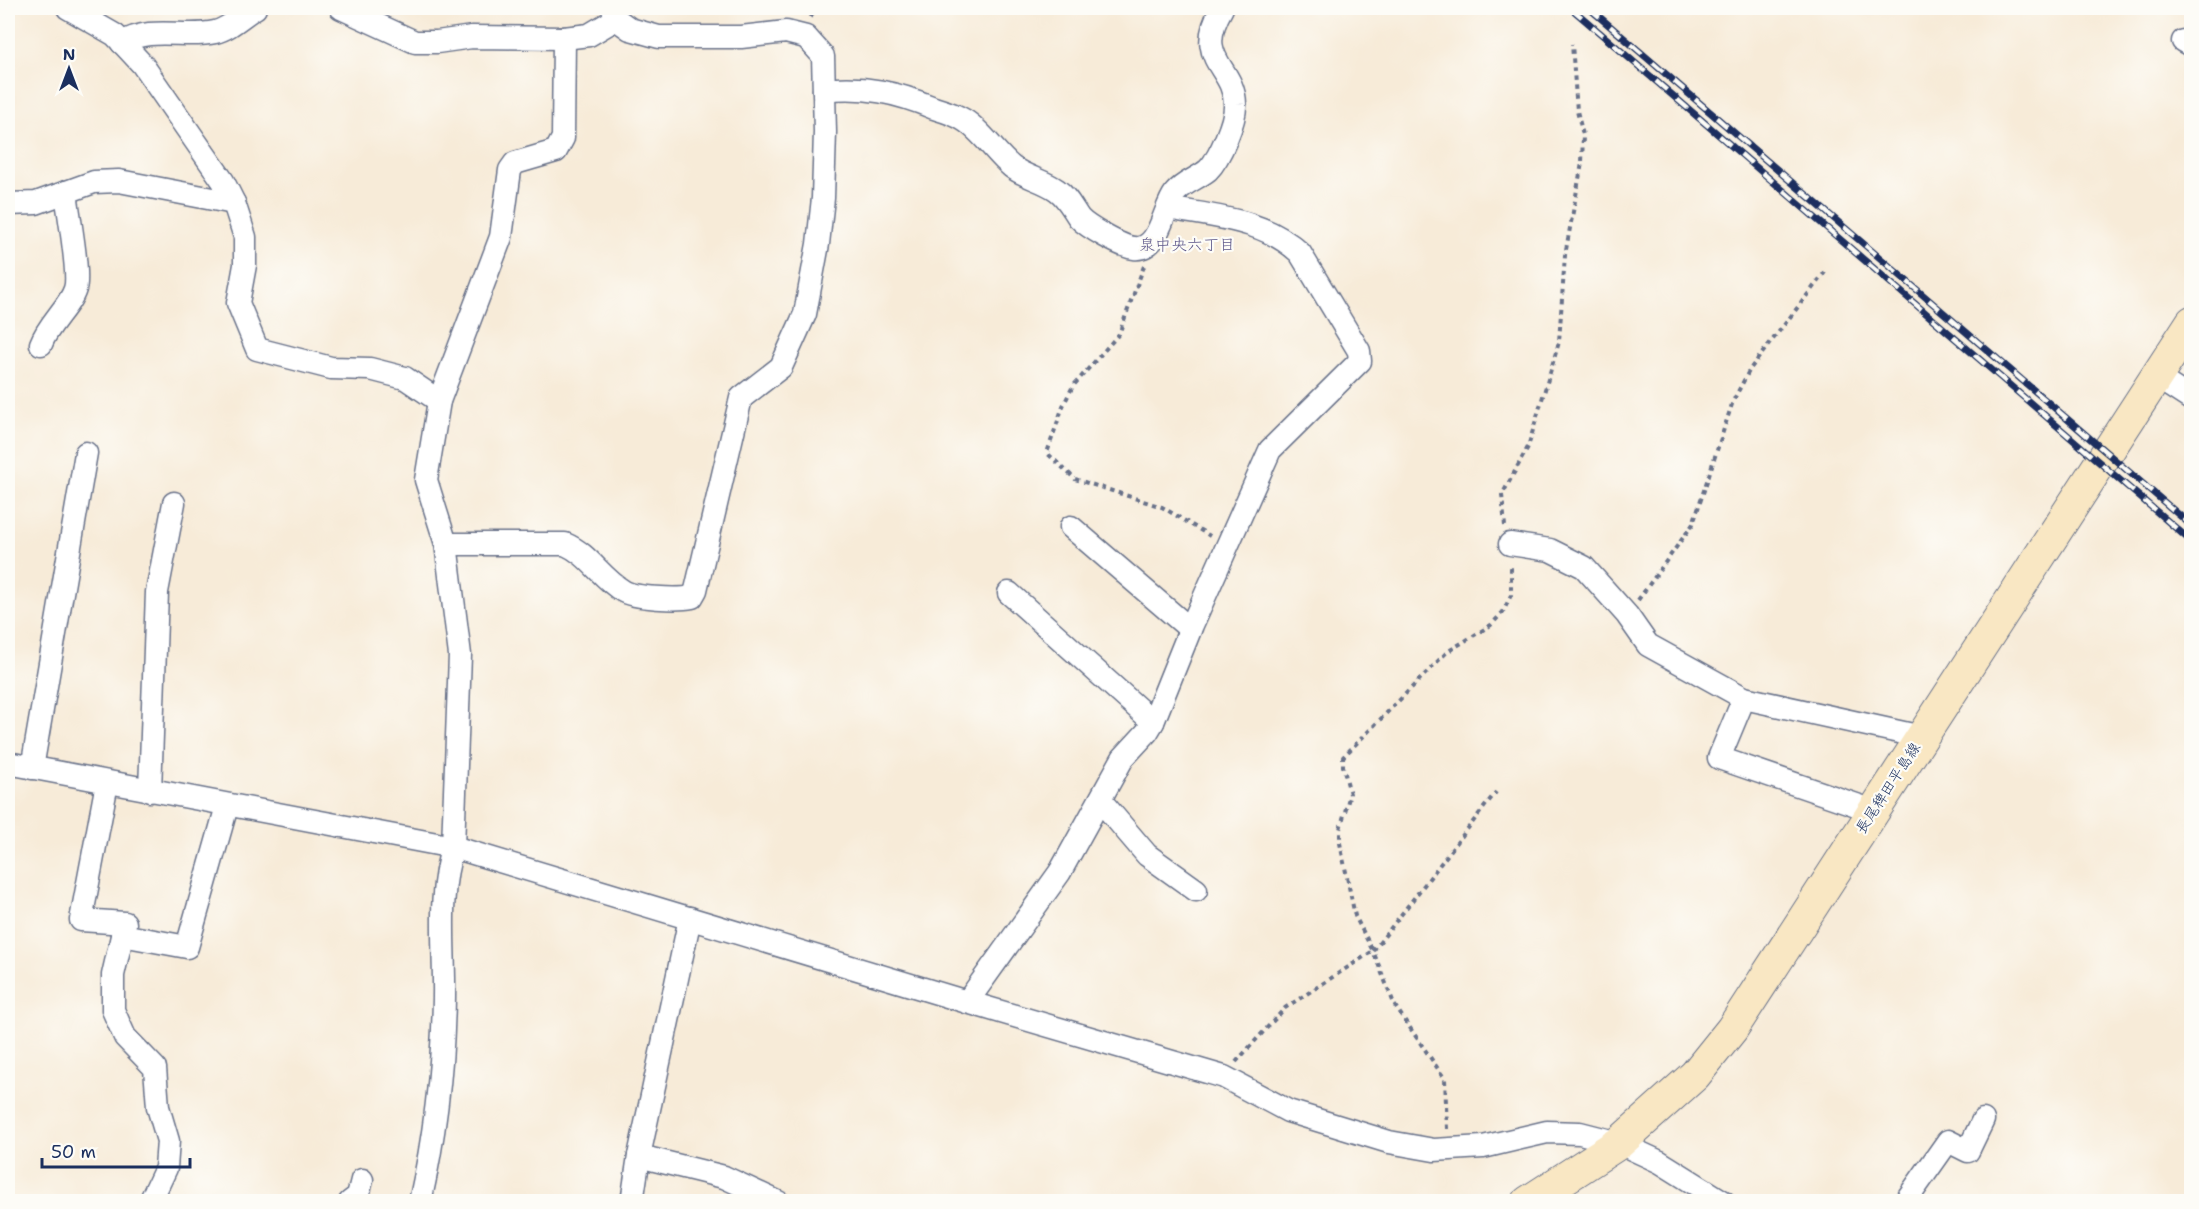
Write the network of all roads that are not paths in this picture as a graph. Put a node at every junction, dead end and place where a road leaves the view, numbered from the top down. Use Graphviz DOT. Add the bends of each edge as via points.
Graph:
graph roads {
  1 [pos="68,8"];
  2 [pos="341,8"];
  3 [pos="1222,8"];
  4 [pos="250,9"];
  5 [pos="614,14"];
  6 [pos="564,38"];
  7 [pos="122,43"];
  8 [pos="824,90"];
  9 [pos="66,192"];
  10 [pos="234,203"];
  11 [pos="8,204"];
  12 [pos="1168,208"];
  13 [pos="2191,323"];
  14 [pos="41,344"];
  15 [pos="2155,376"];
  16 [pos="2192,400"];
  17 [pos="439,401"];
  18 [pos="86,453"];
  19 [pos="174,503"];
  20 [pos="1071,527"];
  21 [pos="446,544"];
  22 [pos="1510,544"];
  23 [pos="1009,593"];
  24 [pos="1190,629"];
  25 [pos="1743,698"];
  26 [pos="1154,722"];
  27 [pos="1922,737"];
  28 [pos="8,763"];
  29 [pos="32,768"];
  30 [pos="107,783"];
  31 [pos="150,791"];
  32 [pos="1101,801"];
  33 [pos="227,806"];
  34 [pos="1874,811"];
  35 [pos="453,847"];
  36 [pos="1196,890"];
  37 [pos="690,918"];
  38 [pos="122,935"];
  39 [pos="967,1002"];
  40 [pos="1983,1120"];
  41 [pos="1618,1143"];
  42 [pos="639,1156"];
  43 [pos="362,1180"];
  44 [pos="1723,1201"];
  45 [pos="150,1202"];
  46 [pos="350,1202"];
  47 [pos="420,1202"];
  48 [pos="632,1202"];
  49 [pos="778,1202"];
  50 [pos="1528,1202"];
  51 [pos="1905,1202"];
  1 -- 7 [label="street"];
  2 -- 6 [label="street" via="415,42 472,37"];
  3 -- 12 [label="street" via="1211,29 1212,50 1234,93 1232,125 1208,169 1183,185"];
  4 -- 7 [label="street" via="215,32 148,33"];
  5 -- 6 [label="street" via="588,35"];
  5 -- 8 [label="street" via="630,29 659,37 741,37 786,32 806,37 823,56"];
  6 -- 17 [label="street" via="563,138 556,150 515,163 510,170 501,237"];
  7 -- 10 [label="street" via="142,64"];
  8 -- 12 [label="street" via="882,90 963,119 1014,169 1057,190 1094,230 1134,248 1147,245 1155,237"];
  8 -- 21 [label="street" via="823,198 805,314 781,367 741,398 692,597 671,600 625,592 579,550 565,544"];
  9 -- 10 [label="street" via="94,182 119,181"];
  9 -- 11 [label="street" via="36,203"];
  9 -- 14 [label="street" via="75,289"];
  10 -- 17 [label="street" via="244,237 245,265 238,303 257,349 331,368 370,369 405,378"];
  12 -- 24 [label="street" via="1257,226 1288,242 1300,254 1359,351 1356,367 1270,450"];
  13 -- 15 [label="main road, 長尾稗田平島線"];
  15 -- 16 [label="street"];
  15 -- 27 [label="main road, 長尾稗田平島線"];
  17 -- 21 [label="street" via="426,480"];
  18 -- 29 [label="street"];
  19 -- 31 [label="street" via="157,592"];
  20 -- 24 [label="street"];
  21 -- 35 [label="street" via="460,655"];
  22 -- 25 [label="street" via="1550,550 1584,567 1648,645"];
  23 -- 26 [label="street"];
  24 -- 26 [label="street"];
  25 -- 27 [label="street"];
  25 -- 34 [label="street" via="1719,758"];
  26 -- 32 [label="street" via="1123,759"];
  27 -- 34 [label="main road, 長尾稗田平島線"];
  28 -- 29 [label="street"];
  29 -- 30 [label="street"];
  30 -- 31 [label="street"];
  30 -- 38 [label="street" via="81,920 124,923"];
  31 -- 33 [label="street"];
  32 -- 36 [label="street" via="1147,855"];
  32 -- 39 [label="street" via="1060,872"];
  33 -- 35 [label="street"];
  33 -- 38 [label="street" via="187,947"];
  34 -- 41 [label="main road, 長尾稗田平島線" via="1732,1029 1695,1075"];
  35 -- 37 [label="street"];
  35 -- 47 [label="street" via="444,910 444,1020 437,1101 431,1155"];
  37 -- 39 [label="street"];
  37 -- 42 [label="street"];
  38 -- 45 [label="street" via="113,975 113,1010 124,1037 155,1068 158,1107 168,1141 166,1168"];
  39 -- 41 [label="street" via="1224,1077 1288,1111 1389,1142 1434,1150 1454,1149 1483,1147 1547,1132 1581,1133"];
  40 -- 51 [label="street" via="1968,1151 1940,1135"];
  41 -- 44 [label="street" via="1660,1162"];
  41 -- 50 [label="main road, 長尾稗田平島線"];
  42 -- 48 [label="street"];
  42 -- 49 [label="street" via="724,1177"];
  43 -- 46 [label="street" via="358,1197"];
}
